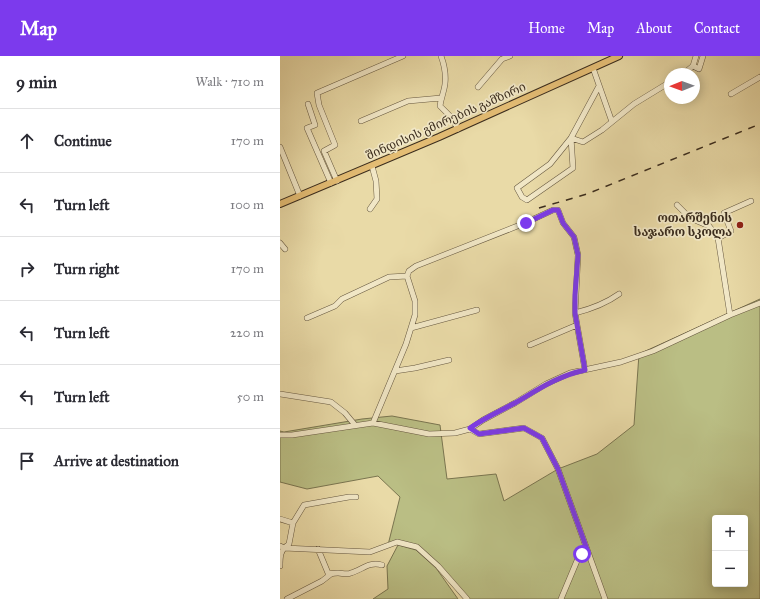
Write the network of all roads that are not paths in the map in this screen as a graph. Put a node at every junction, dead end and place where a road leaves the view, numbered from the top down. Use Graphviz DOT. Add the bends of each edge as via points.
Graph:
graph roads {
  1 [pos="403,56"];
  2 [pos="441,56"];
  3 [pos="510,56"];
  4 [pos="619,56"];
  5 [pos="696,56"];
  6 [pos="703,56"];
  7 [pos="610,58"];
  8 [pos="693,66"];
  9 [pos="593,68"];
  10 [pos="690,68"];
  11 [pos="760,77"];
  12 [pos="599,86"];
  13 [pos="664,86"];
  14 [pos="478,87"];
  15 [pos="731,94"];
  16 [pos="441,98"];
  17 [pos="308,104"];
  18 [pos="361,121"];
  19 [pos="612,122"];
  20 [pos="458,129"];
  21 [pos="571,138"];
  22 [pos="280,147"];
  23 [pos="372,166"];
  24 [pos="334,182"];
  25 [pos="300,196"];
  26 [pos="751,201"];
  27 [pos="280,204"];
  28 [pos="677,205"];
  29 [pos="370,209"];
  30 [pos="718,238"];
  31 [pos="280,243"];
  32 [pos="285,250"];
  33 [pos="407,276"];
  34 [pos="620,294"];
  35 [pos="760,302"];
  36 [pos="477,310"];
  37 [pos="575,313"];
  38 [pos="730,315"];
  39 [pos="307,318"];
  40 [pos="577,325"];
  41 [pos="411,328"];
  42 [pos="530,345"];
  43 [pos="449,360"];
  44 [pos="585,370"];
  45 [pos="395,371"];
  46 [pos="280,394"];
  47 [pos="373,423"];
  48 [pos="355,426"];
  49 [pos="470,428"];
  50 [pos="280,435"];
  51 [pos="356,497"];
  52 [pos="280,519"];
  53 [pos="293,523"];
  54 [pos="282,547"];
  55 [pos="318,549"];
  56 [pos="588,552"];
  57 [pos="382,565"];
  58 [pos="280,566"];
  59 [pos="330,574"];
  60 [pos="288,599"];
  61 [pos="467,599"];
  62 [pos="561,599"];
  63 [pos="605,599"];
  1 -- 24 [label="street" via="317,93 319,105 335,145 324,151"];
  2 -- 16 [label="street" via="445,84"];
  3 -- 14 [label="street" via="502,59"];
  4 -- 7 [label="main road, შინდისის გმირების გამზირი"];
  5 -- 8 [label="street"];
  6 -- 8 [label="street" via="699,69"];
  7 -- 9 [label="main road, შინდისის გმირების გამზირი"];
  8 -- 10 [label="street"];
  9 -- 12 [label="street"];
  9 -- 20 [label="main road, შინდისის გმირების გამზირი"];
  11 -- 15 [label="street"];
  12 -- 19 [label="street"];
  12 -- 21 [label="street"];
  13 -- 19 [label="street" via="634,104"];
  16 -- 18 [label="street" via="408,100"];
  16 -- 20 [label="street" via="440,106 452,118"];
  17 -- 24 [label="street" via="315,125 307,128"];
  19 -- 21 [label="street" via="583,142"];
  20 -- 23 [label="main road, შინდისის გმირების გამზირი"];
  21 -- 21 [label="street" via="550,164 517,188 522,197 527,200 573,168"];
  22 -- 25 [label="street"];
  23 -- 24 [label="main road, შინდისის გმირების გამზირი"];
  23 -- 29 [label="street" via="377,199"];
  24 -- 25 [label="main road, შინდისის გმირების გამზირი"];
  25 -- 27 [label="main road, შინდისის გმირების გამზირი"];
  26 -- 30 [label="street" via="724,213 731,231"];
  28 -- 30 [label="street" via="690,218 709,226"];
  30 -- 38 [label="street"];
  31 -- 32 [label="street"];
  33 -- 37 [label="street" via="408,271 416,266 558,210 563,223 574,237 578,255"];
  33 -- 39 [label="street" via="389,277"];
  33 -- 41 [label="street" via="415,301 416,315"];
  34 -- 37 [label="street" via="591,309"];
  35 -- 38 [label="street"];
  36 -- 41 [label="street"];
  37 -- 40 [label="street"];
  38 -- 44 [label="street" via="653,351"];
  40 -- 42 [label="street"];
  40 -- 44 [label="street"];
  41 -- 45 [label="street"];
  43 -- 45 [label="street"];
  44 -- 49 [label="street" via="570,373 546,384"];
  45 -- 47 [label="street"];
  46 -- 48 [label="street" via="331,402 345,413"];
  47 -- 48 [label="street"];
  47 -- 49 [label="street" via="429,434 455,433"];
  48 -- 50 [label="street"];
  49 -- 56 [label="street" via="479,434 524,428 542,438 558,469"];
  51 -- 53 [label="street" via="304,505"];
  52 -- 53 [label="street"];
  53 -- 54 [label="street" via="289,544"];
  54 -- 55 [label="street"];
  54 -- 58 [label="street"];
  55 -- 59 [label="street"];
  55 -- 61 [label="street" via="370,552 397,542 417,547"];
  56 -- 62 [label="street" via="579,556"];
  56 -- 63 [label="street"];
  57 -- 59 [label="street" via="367,565 350,574"];
  59 -- 60 [label="street"];
}
